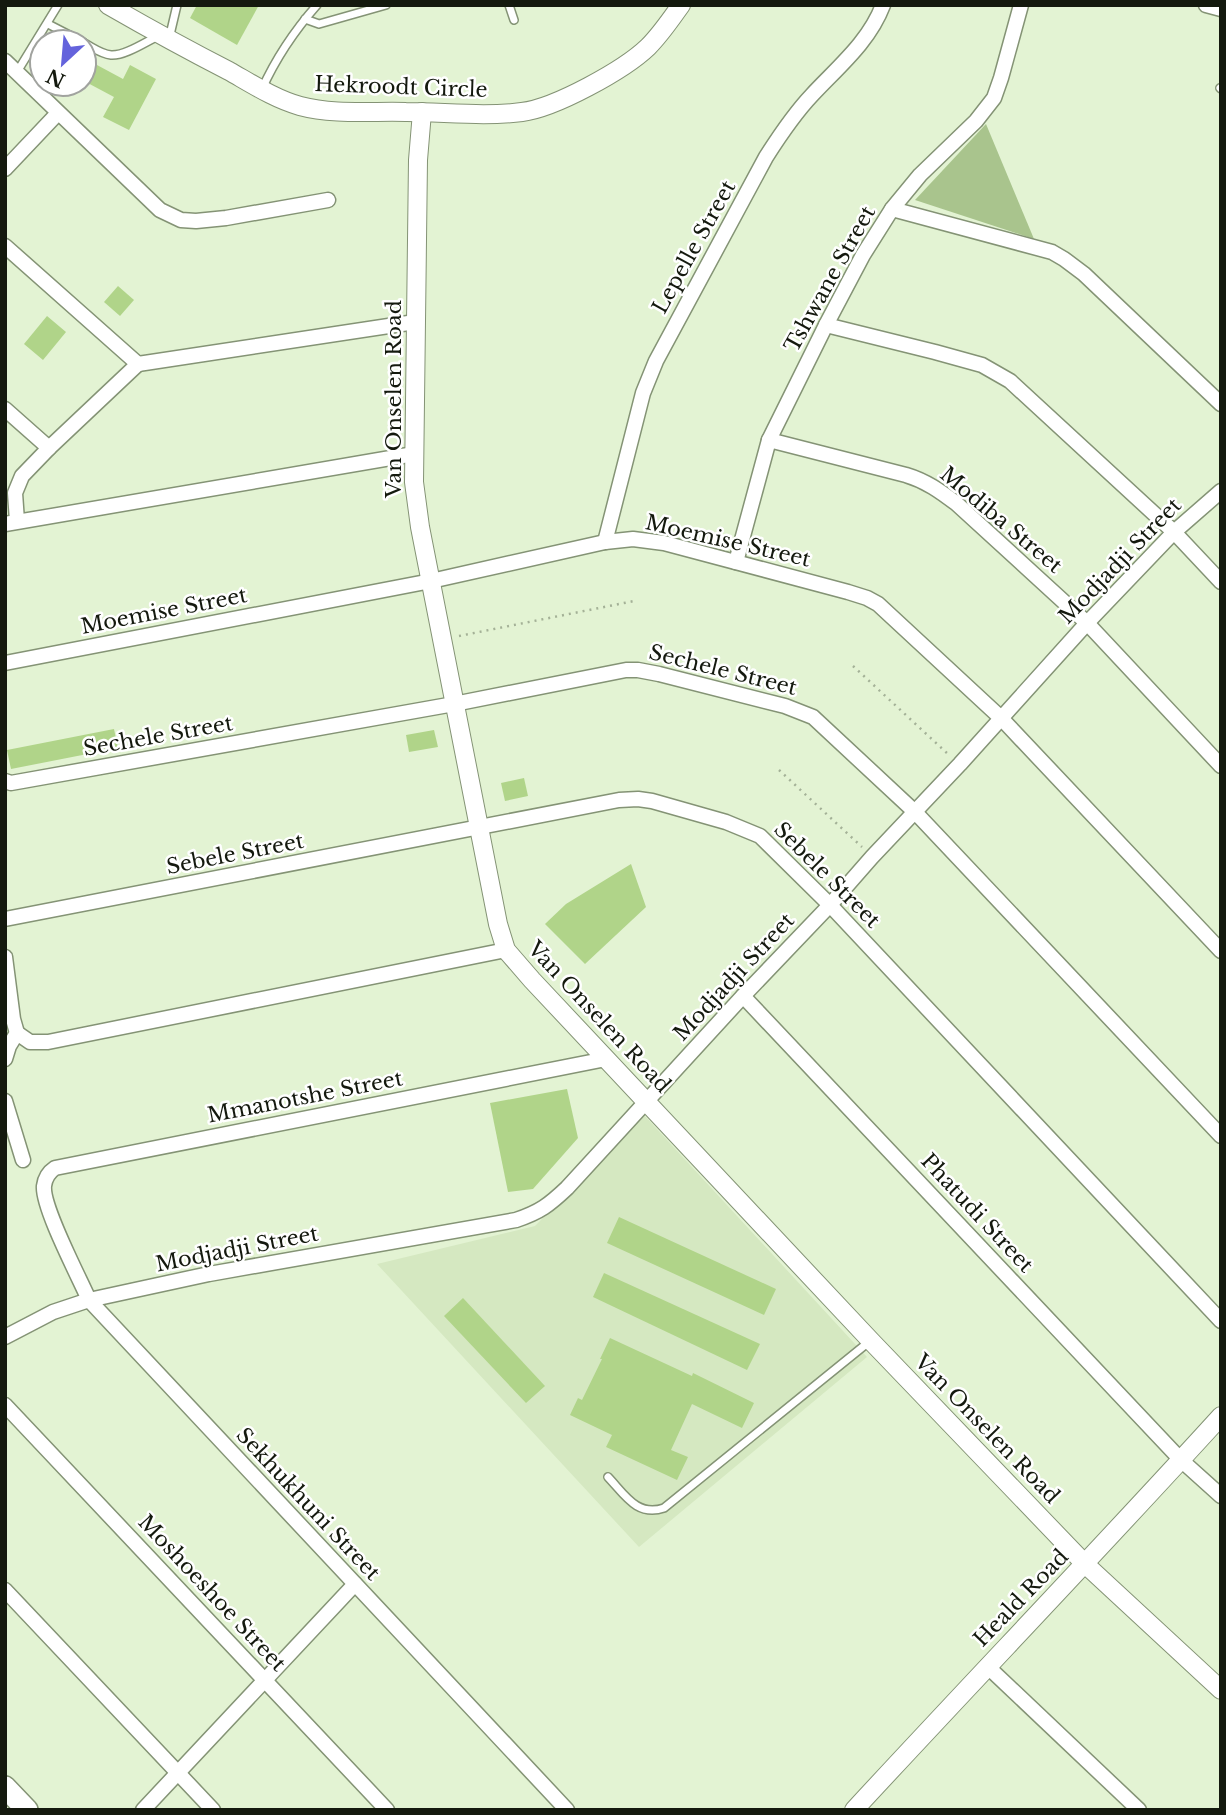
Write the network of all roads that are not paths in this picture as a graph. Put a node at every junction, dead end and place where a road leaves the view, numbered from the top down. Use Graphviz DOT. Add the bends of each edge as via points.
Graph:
graph roads {
  1 [pos="58,5"];
  2 [pos="108,5"];
  3 [pos="177,5"];
  4 [pos="317,5"];
  5 [pos="386,5"];
  6 [pos="509,5"];
  7 [pos="681,5"];
  8 [pos="883,5"];
  9 [pos="1021,5"];
  10 [pos="1206,5"];
  11 [pos="1221,9"];
  12 [pos="305,19"];
  13 [pos="514,20"];
  14 [pos="48,24"];
  15 [pos="56,28"];
  16 [pos="165,37"];
  17 [pos="98,50"];
  18 [pos="5,61"];
  19 [pos="17,72"];
  20 [pos="262,90"];
  21 [pos="422,112"];
  22 [pos="58,113"];
  23 [pos="5,169"];
  24 [pos="328,200"];
  25 [pos="892,209"];
  26 [pos="5,246"];
  27 [pos="415,322"];
  28 [pos="827,325"];
  29 [pos="138,364"];
  30 [pos="1221,404"];
  31 [pos="5,409"];
  32 [pos="769,440"];
  33 [pos="49,448"];
  34 [pos="414,454"];
  35 [pos="1221,491"];
  36 [pos="11,523"];
  37 [pos="1174,533"];
  38 [pos="606,542"];
  39 [pos="736,562"];
  40 [pos="431,581"];
  41 [pos="1221,582"];
  42 [pos="1087,623"];
  43 [pos="5,663"];
  44 [pos="454,705"];
  45 [pos="1001,718"];
  46 [pos="1221,766"];
  47 [pos="5,781"];
  48 [pos="915,812"];
  49 [pos="479,828"];
  50 [pos="830,905"];
  51 [pos="5,919"];
  52 [pos="506,950"];
  53 [pos="1221,951"];
  54 [pos="5,957"];
  55 [pos="743,996"];
  56 [pos="17,1033"];
  57 [pos="5,1059"];
  58 [pos="606,1059"];
  59 [pos="5,1101"];
  60 [pos="647,1101"];
  61 [pos="1221,1136"];
  62 [pos="23,1160"];
  63 [pos="48,1207"];
  64 [pos="89,1300"];
  65 [pos="1221,1321"];
  66 [pos="5,1337"];
  67 [pos="871,1341"];
  68 [pos="5,1405"];
  69 [pos="1221,1416"];
  70 [pos="1181,1460"];
  71 [pos="608,1477"];
  72 [pos="1221,1496"];
  73 [pos="1084,1564"];
  74 [pos="355,1584"];
  75 [pos="5,1590"];
  76 [pos="987,1666"];
  77 [pos="265,1679"];
  78 [pos="1221,1690"];
  79 [pos="178,1772"];
  80 [pos="5,1787"];
  81 [pos="27,1810"];
  82 [pos="143,1810"];
  83 [pos="213,1810"];
  84 [pos="387,1810"];
  85 [pos="568,1810"];
  86 [pos="854,1810"];
  87 [pos="1139,1810"];
  1 -- 14 [label="lane"];
  2 -- 16 [label="street, Hekroodt Circle"];
  3 -- 16 [label="lane"];
  4 -- 12 [label="lane"];
  5 -- 12 [label="lane" via="319,24"];
  6 -- 13 [label="lane"];
  7 -- 21 [label="street, Hekroodt Circle" via="634,59 561,100 524,112"];
  8 -- 38 [label="street, Lepelle Street" via="857,49 810,97 766,157 656,361 643,393"];
  9 -- 25 [label="street, Tshwane Street" via="994,97"];
  10 -- 11 [label="street"];
  12 -- 20 [label="lane" via="271,68"];
  14 -- 15 [label="lane"];
  14 -- 19 [label="lane"];
  16 -- 17 [label="lane" via="115,55"];
  16 -- 20 [label="street, Hekroodt Circle"];
  18 -- 19 [label="street"];
  19 -- 22 [label="street"];
  20 -- 21 [label="street, Hekroodt Circle" via="316,109"];
  21 -- 27 [label="street, Van Onselen Road"];
  22 -- 23 [label="street"];
  22 -- 24 [label="street" via="160,210 181,220 226,218"];
  25 -- 28 [label="street, Tshwane Street"];
  25 -- 30 [label="street" via="1029,245 1064,259"];
  26 -- 29 [label="street"];
  27 -- 29 [label="street"];
  27 -- 34 [label="street, Van Onselen Road"];
  28 -- 32 [label="street, Tshwane Street"];
  28 -- 37 [label="street" via="982,365 1010,381"];
  29 -- 33 [label="street"];
  31 -- 33 [label="street"];
  32 -- 39 [label="street, Tshwane Street"];
  32 -- 42 [label="street, Modiba Street" via="906,475 936,488"];
  33 -- 36 [label="street" via="22,476"];
  34 -- 36 [label="street"];
  34 -- 40 [label="street, Van Onselen Road" via="415,495"];
  35 -- 37 [label="street, Modjadji Street"];
  37 -- 41 [label="street"];
  37 -- 42 [label="street, Modjadji Street"];
  38 -- 39 [label="street, Moemise Street" via="664,543"];
  38 -- 40 [label="street, Moemise Street"];
  39 -- 45 [label="street, Moemise Street" via="878,604"];
  40 -- 43 [label="street, Moemise Street"];
  40 -- 44 [label="street, Van Onselen Road"];
  42 -- 45 [label="street, Modjadji Street"];
  42 -- 46 [label="street, Modiba Street"];
  44 -- 47 [label="street, Sechele Street"];
  44 -- 48 [label="street, Sechele Street" via="626,670 659,674 804,712"];
  44 -- 49 [label="street, Van Onselen Road"];
  45 -- 48 [label="street, Modjadji Street"];
  45 -- 53 [label="street, Moemise Street"];
  48 -- 50 [label="street, Modjadji Street"];
  48 -- 61 [label="street, Sechele Street"];
  49 -- 50 [label="street, Sebele Street" via="619,800 652,801 760,836"];
  49 -- 51 [label="street, Sebele Street"];
  49 -- 52 [label="street, Van Onselen Road"];
  50 -- 55 [label="street, Modjadji Street"];
  50 -- 65 [label="street, Sebele Street"];
  52 -- 56 [label="street" via="48,1042 30,1042"];
  52 -- 58 [label="street, Van Onselen Road"];
  54 -- 56 [label="street"];
  55 -- 60 [label="street, Modjadji Street"];
  55 -- 70 [label="street, Phatudi Street"];
  56 -- 57 [label="street"];
  58 -- 60 [label="street, Van Onselen Road"];
  58 -- 63 [label="street, Mmanotshe Street" via="55,1168 44,1188"];
  59 -- 62 [label="street"];
  60 -- 64 [label="street, Modjadji Street" via="549,1205 516,1220"];
  60 -- 67 [label="street, Van Onselen Road"];
  63 -- 64 [label="street, Sekhukhuni Street"];
  64 -- 66 [label="street, Modjadji Street" via="53,1312"];
  64 -- 74 [label="street, Sekhukhuni Street"];
  67 -- 71 [label="lane" via="664,1508 644,1510"];
  67 -- 73 [label="street, Van Onselen Road"];
  68 -- 77 [label="street, Moshoeshoe Street"];
  69 -- 70 [label="street, Heald Road"];
  70 -- 72 [label="street, Phatudi Street"];
  70 -- 73 [label="street, Heald Road"];
  73 -- 76 [label="street, Heald Road"];
  73 -- 78 [label="street, Van Onselen Road"];
  74 -- 77 [label="street"];
  74 -- 85 [label="street, Sekhukhuni Street"];
  75 -- 79 [label="street"];
  76 -- 86 [label="street, Heald Road"];
  76 -- 87 [label="street"];
  77 -- 79 [label="street"];
  77 -- 84 [label="street, Moshoeshoe Street"];
  79 -- 82 [label="street"];
  79 -- 83 [label="street"];
  80 -- 81 [label="main road"];
}
